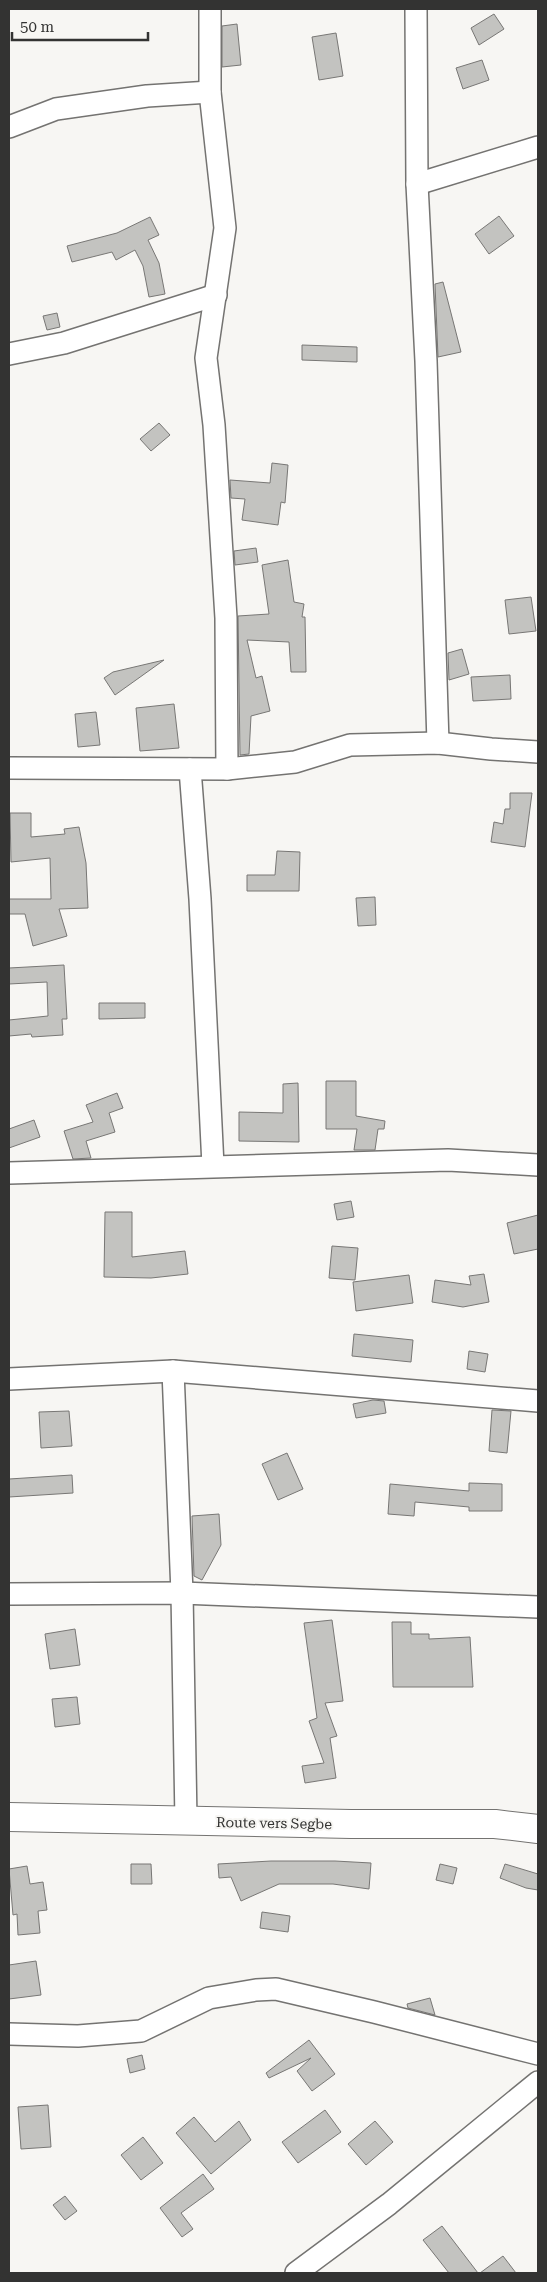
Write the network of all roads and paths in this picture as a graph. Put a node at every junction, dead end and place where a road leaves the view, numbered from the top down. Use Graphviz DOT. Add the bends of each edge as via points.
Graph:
graph roads {
  1 [pos="210,9"];
  2 [pos="416,9"];
  3 [pos="210,92"];
  4 [pos="9,126"];
  5 [pos="538,147"];
  6 [pos="417,184"];
  7 [pos="216,295"];
  8 [pos="9,354"];
  9 [pos="438,743"];
  10 [pos="538,752"];
  11 [pos="9,768"];
  12 [pos="190,769"];
  13 [pos="226,769"];
  14 [pos="538,1165"];
  15 [pos="213,1166"];
  16 [pos="9,1173"];
  17 [pos="173,1371"];
  18 [pos="9,1379"];
  19 [pos="538,1401"];
  20 [pos="182,1593"];
  21 [pos="9,1594"];
  22 [pos="538,1607"];
  23 [pos="9,1817"];
  24 [pos="186,1821"];
  25 [pos="538,1829"];
  26 [pos="9,2034"];
  27 [pos="538,2054"];
  28 [pos="538,2082"];
  29 [pos="296,2273"];
  1 -- 3 [label="street"];
  2 -- 6 [label="street"];
  3 -- 4 [label="street" via="147,96 56,109"];
  3 -- 7 [label="street" via="225,228"];
  5 -- 6 [label="street"];
  6 -- 9 [label="street"];
  7 -- 8 [label="street" via="64,343"];
  7 -- 13 [label="street" via="206,358 214,425 226,618"];
  9 -- 10 [label="street"];
  9 -- 13 [label="street" via="350,745 294,762"];
  11 -- 12 [label="street"];
  12 -- 13 [label="street"];
  12 -- 15 [label="street"];
  14 -- 15 [label="street" via="448,1160"];
  15 -- 16 [label="street"];
  17 -- 18 [label="street"];
  17 -- 19 [label="street"];
  17 -- 20 [label="street"];
  20 -- 21 [label="street"];
  20 -- 22 [label="street"];
  20 -- 24 [label="street"];
  23 -- 24 [label="main road, Route vers Segbe"];
  24 -- 25 [label="main road, Route vers Segbe" via="495,1824"];
  26 -- 27 [label="street" via="78,2036 141,2031 209,1998 276,1989"];
  28 -- 29 [label="street" via="389,2204"];
}
